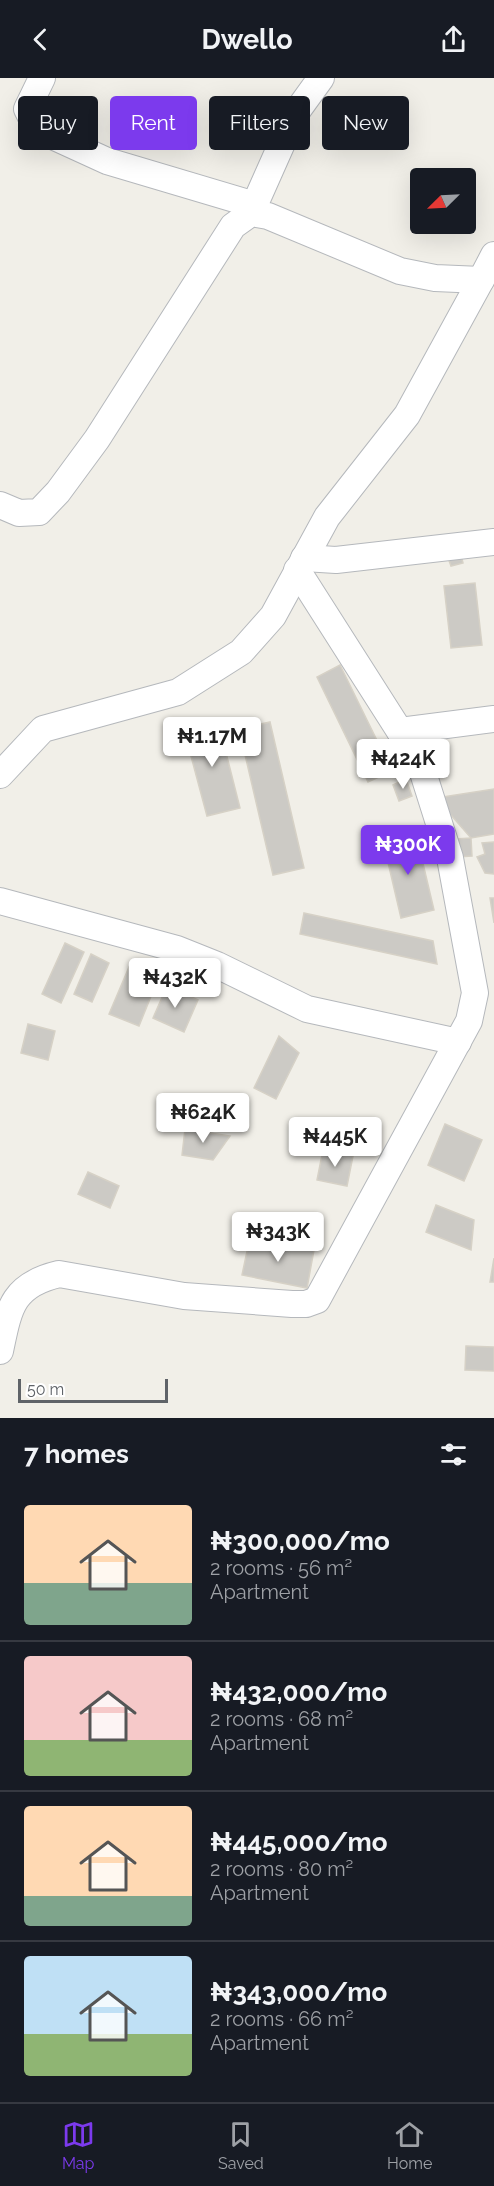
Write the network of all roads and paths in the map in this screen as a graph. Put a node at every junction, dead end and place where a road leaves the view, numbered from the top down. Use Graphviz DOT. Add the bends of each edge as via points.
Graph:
graph roads {
  1 [pos="42,78"];
  2 [pos="321,78"];
  3 [pos="253,209"];
  4 [pos="494,255"];
  5 [pos="481,280"];
  6 [pos="0,505"];
  7 [pos="494,542"];
  8 [pos="300,564"];
  9 [pos="494,719"];
  10 [pos="400,731"];
  11 [pos="0,775"];
  12 [pos="0,901"];
  13 [pos="484,994"];
  14 [pos="458,1042"];
  15 [pos="0,1351"];
  1 -- 3 [label="street" via="27,109 37,129 107,161"];
  2 -- 3 [label="street" via="296,114"];
  3 -- 5 [label="street" via="400,271 435,278"];
  3 -- 6 [label="street" via="233,226 97,439 58,492 39,512 19,513"];
  4 -- 5 [label="street"];
  5 -- 8 [label="street" via="407,415 327,517"];
  7 -- 8 [label="street"];
  8 -- 10 [label="street"];
  8 -- 11 [label="street" via="273,616 241,652 178,692 43,729"];
  9 -- 10 [label="street"];
  10 -- 13 [label="street" via="420,763 450,858"];
  12 -- 14 [label="street" via="177,949 307,1009"];
  13 -- 14 [label="street"];
  14 -- 15 [label="street" via="317,1300 292,1304 184,1296 59,1274 23,1289 9,1310"];
}
